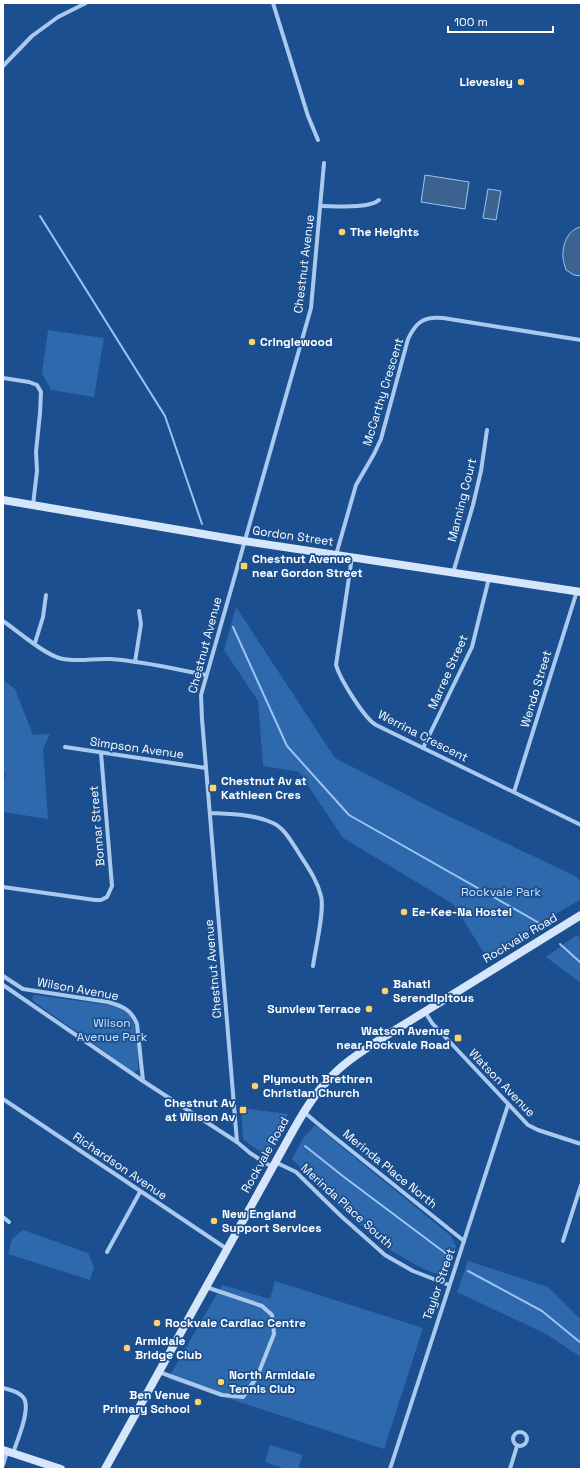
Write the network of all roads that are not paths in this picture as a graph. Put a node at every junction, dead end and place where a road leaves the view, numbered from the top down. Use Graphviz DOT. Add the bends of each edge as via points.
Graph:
graph roads {
  1 [pos="86,3"];
  2 [pos="273,3"];
  3 [pos="3,66"];
  4 [pos="318,140"];
  5 [pos="324,163"];
  6 [pos="379,200"];
  7 [pos="321,206"];
  8 [pos="581,340"];
  9 [pos="3,378"];
  10 [pos="487,430"];
  11 [pos="3,500"];
  12 [pos="33,505"];
  13 [pos="244,541"];
  14 [pos="336,555"];
  15 [pos="352,557"];
  16 [pos="453,573"];
  17 [pos="489,578"];
  18 [pos="579,592"];
  19 [pos="46,595"];
  20 [pos="139,611"];
  21 [pos="3,621"];
  22 [pos="35,643"];
  23 [pos="135,662"];
  24 [pos="206,675"];
  25 [pos="65,747"];
  26 [pos="423,748"];
  27 [pos="101,753"];
  28 [pos="206,768"];
  29 [pos="514,792"];
  30 [pos="210,813"];
  31 [pos="581,825"];
  32 [pos="3,887"];
  33 [pos="581,915"];
  34 [pos="313,966"];
  35 [pos="3,976"];
  36 [pos="3,985"];
  37 [pos="23,989"];
  38 [pos="19,996"];
  39 [pos="425,1012"];
  40 [pos="143,1081"];
  41 [pos="3,1099"];
  42 [pos="508,1105"];
  43 [pos="304,1111"];
  44 [pos="237,1142"];
  45 [pos="581,1144"];
  46 [pos="273,1165"];
  47 [pos="581,1185"];
  48 [pos="140,1192"];
  49 [pos="3,1217"];
  50 [pos="9,1222"];
  51 [pos="464,1241"];
  52 [pos="563,1241"];
  53 [pos="227,1249"];
  54 [pos="107,1252"];
  55 [pos="449,1285"];
  56 [pos="206,1287"];
  57 [pos="159,1372"];
  58 [pos="3,1388"];
  59 [pos="517,1446"];
  60 [pos="8,1452"];
  61 [pos="3,1464"];
  62 [pos="61,1469"];
  63 [pos="105,1469"];
  64 [pos="390,1469"];
  65 [pos="510,1469"];
  1 -- 3 [label="street" via="58,17 32,36"];
  2 -- 4 [label="street" via="308,116"];
  5 -- 7 [label="street, Chestnut Avenue"];
  6 -- 7 [label="street" via="368,205"];
  7 -- 13 [label="street, Chestnut Avenue" via="311,308"];
  8 -- 14 [label="street, McCarthy Crescent" via="434,317 414,328 408,339 381,439 356,484"];
  9 -- 12 [label="street" via="29,382 37,385 41,392"];
  10 -- 16 [label="street, Manning Court" via="473,505"];
  11 -- 12 [label="street, Gordon Street"];
  12 -- 13 [label="street, Gordon Street"];
  13 -- 14 [label="street, Gordon Street"];
  13 -- 24 [label="street, Chestnut Avenue"];
  14 -- 15 [label="street, Gordon Street"];
  15 -- 16 [label="street, Gordon Street"];
  15 -- 26 [label="street, Werrina Crescent" via="336,656 337,671 370,722"];
  16 -- 17 [label="street, Gordon Street"];
  17 -- 18 [label="street, Gordon Street"];
  17 -- 26 [label="street, Marree Street" via="472,647"];
  18 -- 29 [label="street, Wendo Street"];
  19 -- 22 [label="street"];
  20 -- 23 [label="street" via="141,624"];
  21 -- 22 [label="street"];
  22 -- 23 [label="street" via="64,659"];
  23 -- 24 [label="street"];
  24 -- 28 [label="street, Chestnut Avenue" via="201,696"];
  25 -- 27 [label="street, Simpson Avenue"];
  26 -- 29 [label="street, Werrina Crescent"];
  27 -- 28 [label="street, Simpson Avenue"];
  27 -- 32 [label="street, Bonnar Street" via="112,886 107,897 95,900"];
  28 -- 30 [label="street, Chestnut Avenue"];
  29 -- 31 [label="street, Werrina Crescent"];
  30 -- 34 [label="street" via="268,820 282,829 292,843 315,878 322,898"];
  30 -- 44 [label="street, Chestnut Avenue"];
  33 -- 39 [label="street, Rockvale Road"];
  35 -- 37 [label="street, Wilson Avenue"];
  36 -- 38 [label="street, Wilson Avenue"];
  37 -- 38 [label="street, Wilson Avenue"];
  37 -- 40 [label="street, Wilson Avenue" via="108,1002 128,1009 137,1024"];
  38 -- 40 [label="street, Wilson Avenue"];
  39 -- 42 [label="street, Watson Avenue" via="432,1023"];
  39 -- 43 [label="street, Rockvale Road" via="357,1054 329,1079"];
  40 -- 44 [label="street, Wilson Avenue"];
  41 -- 48 [label="street, Richardson Avenue"];
  42 -- 45 [label="street, Watson Avenue" via="528,1125"];
  42 -- 51 [label="street, Taylor Street"];
  43 -- 46 [label="street, Rockvale Road"];
  43 -- 51 [label="street, Merinda Place North"];
  44 -- 46 [label="street, Wilson Avenue" via="250,1153"];
  46 -- 53 [label="street, Rockvale Road"];
  46 -- 55 [label="street, Merinda Place South" via="296,1172 385,1255 413,1271"];
  47 -- 52 [label="street"];
  48 -- 53 [label="street, Richardson Avenue"];
  48 -- 54 [label="street"];
  49 -- 50 [label="street"];
  51 -- 55 [label="street, Taylor Street"];
  53 -- 56 [label="street, Rockvale Road"];
  55 -- 64 [label="street, Taylor Street"];
  56 -- 57 [label="street, Rockvale Road"];
  56 -- 57 [label="street" via="262,1306 272,1315 274,1334 257,1377 243,1397 222,1395"];
  57 -- 63 [label="street, Rockvale Road"];
  58 -- 60 [label="street" via="17,1392 26,1404 26,1411"];
  59 -- 65 [label="street"];
  60 -- 61 [label="street"];
  60 -- 62 [label="street"];
}
